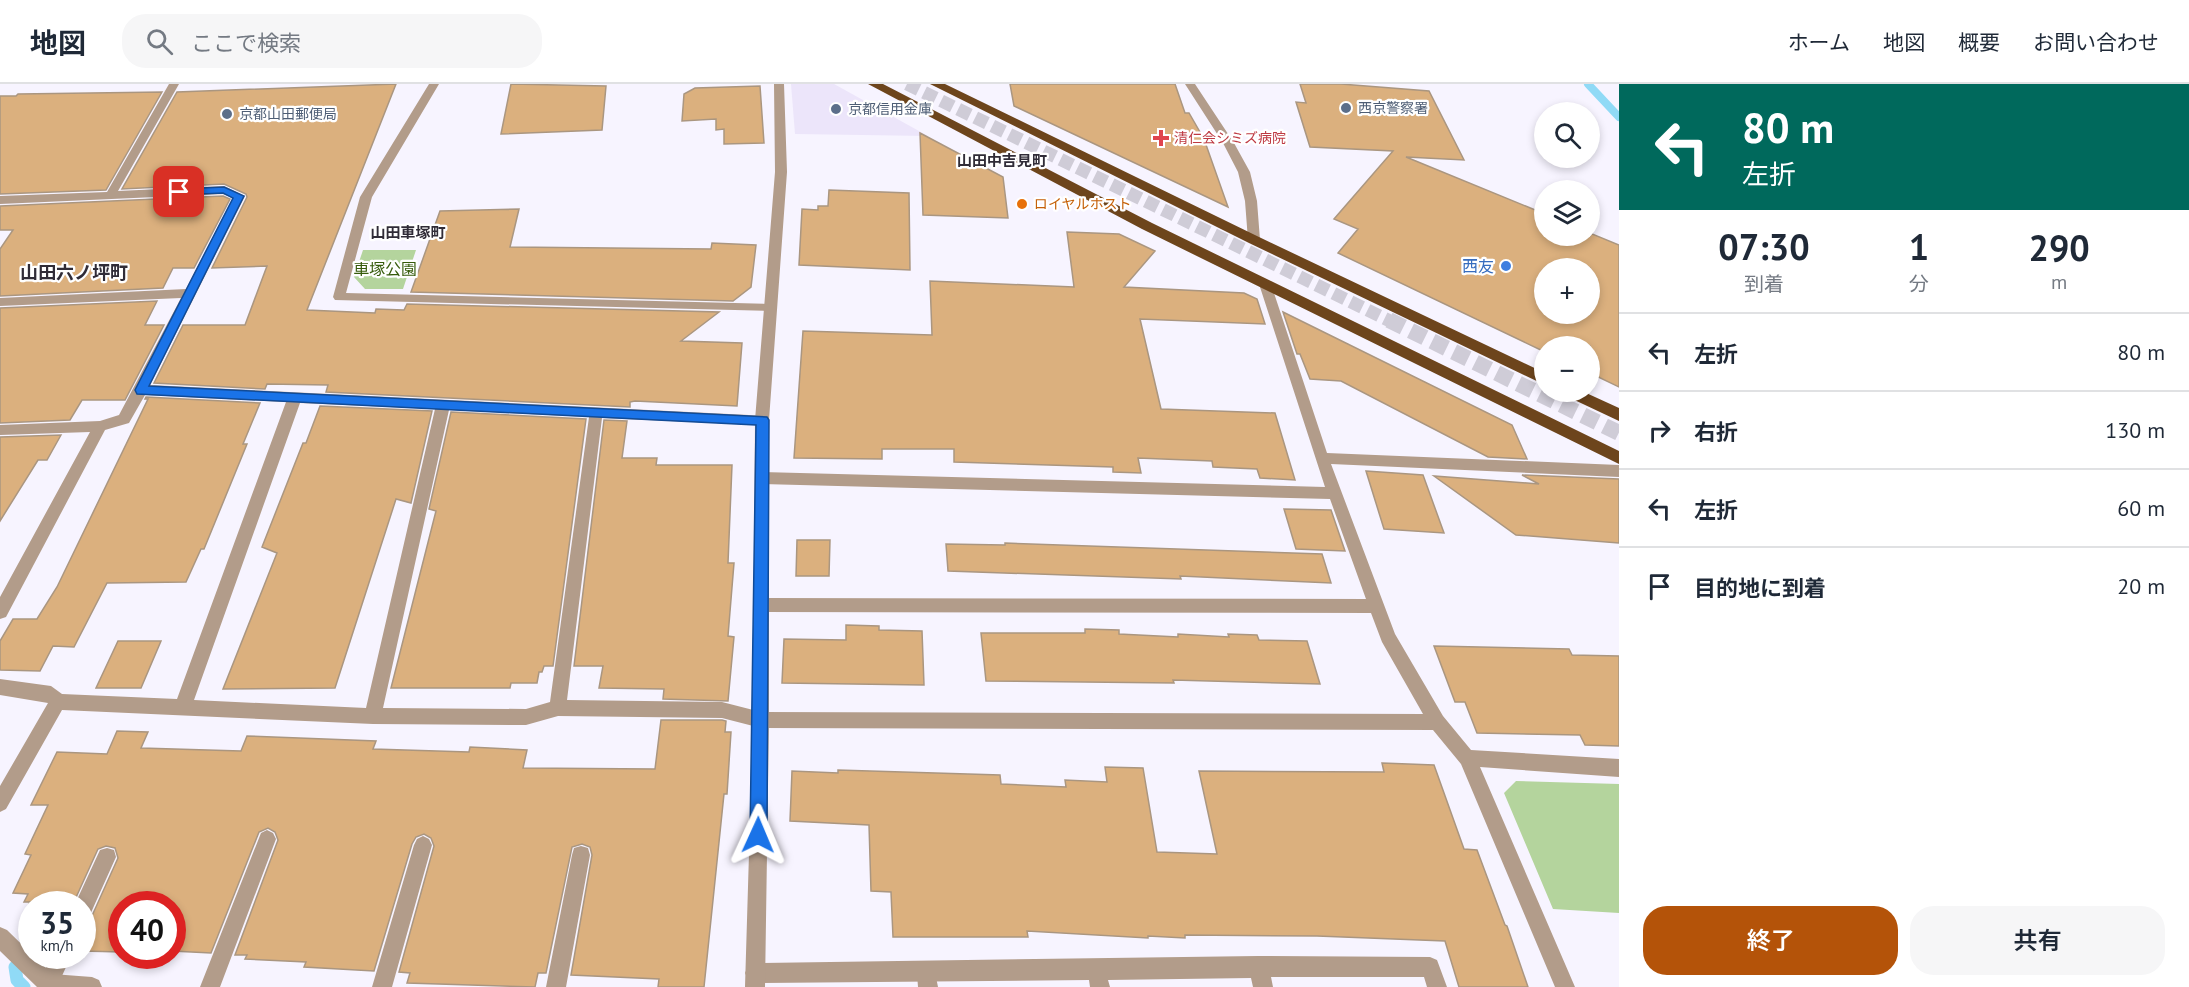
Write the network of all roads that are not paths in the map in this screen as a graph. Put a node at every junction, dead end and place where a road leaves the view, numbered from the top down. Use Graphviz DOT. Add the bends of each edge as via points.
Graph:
graph roads {
  1 [pos="174,84"];
  2 [pos="434,84"];
  3 [pos="779,84"];
  4 [pos="874,84"];
  5 [pos="938,84"];
  6 [pos="1190,84"];
  7 [pos="111,194"];
  8 [pos="0,200"];
  9 [pos="1254,240"];
  10 [pos="1265,284"];
  11 [pos="191,293"];
  12 [pos="0,302"];
  13 [pos="771,308"];
  14 [pos="1534,374"];
  15 [pos="141,390"];
  16 [pos="295,397"];
  17 [pos="1592,402"];
  18 [pos="444,405"];
  19 [pos="596,412"];
  20 [pos="1619,415"];
  21 [pos="762,420"];
  22 [pos="100,426"];
  23 [pos="0,430"];
  24 [pos="1619,458"];
  25 [pos="1322,459"];
  26 [pos="1619,471"];
  27 [pos="762,478"];
  28 [pos="1336,494"];
  29 [pos="761,605"];
  30 [pos="1376,606"];
  31 [pos="0,612"];
  32 [pos="0,687"];
  33 [pos="58,702"];
  34 [pos="183,707"];
  35 [pos="558,708"];
  36 [pos="373,716"];
  37 [pos="761,720"];
  38 [pos="1437,722"];
  39 [pos="1467,758"];
  40 [pos="1619,768"];
  41 [pos="0,803"];
  42 [pos="267,839"];
  43 [pos="423,845"];
  44 [pos="581,855"];
  45 [pos="107,857"];
  46 [pos="91,891"];
  47 [pos="0,937"];
  48 [pos="1258,966"];
  49 [pos="56,969"];
  50 [pos="1098,979"];
  51 [pos="755,980"];
  52 [pos="927,980"];
  53 [pos="48,984"];
  54 [pos="92,987"];
  55 [pos="210,987"];
  56 [pos="382,987"];
  57 [pos="556,987"];
  58 [pos="1263,987"];
  59 [pos="1437,987"];
  60 [pos="1565,987"];
  1 -- 7 [label="street"];
  2 -- 13 [label="street" via="366,197 339,297"];
  3 -- 13 [label="street" via="781,172"];
  4 -- 10 [label="highway"];
  5 -- 9 [label="highway"];
  6 -- 9 [label="street" via="1240,163 1254,218"];
  7 -- 8 [label="street"];
  7 -- 11 [label="street" via="224,190 239,196"];
  9 -- 14 [label="highway"];
  10 -- 24 [label="highway"];
  10 -- 25 [label="street"];
  11 -- 12 [label="street"];
  11 -- 15 [label="street"];
  13 -- 21 [label="street"];
  15 -- 16 [label="street"];
  15 -- 22 [label="street" via="124,419"];
  16 -- 18 [label="street"];
  16 -- 34 [label="street"];
  17 -- 20 [label="highway"];
  18 -- 19 [label="street"];
  18 -- 36 [label="street"];
  19 -- 21 [label="street"];
  19 -- 35 [label="street"];
  21 -- 27 [label="street"];
  22 -- 23 [label="street"];
  22 -- 31 [label="street"];
  25 -- 26 [label="street"];
  25 -- 28 [label="street"];
  27 -- 28 [label="street"];
  27 -- 29 [label="street"];
  28 -- 30 [label="street"];
  29 -- 30 [label="street"];
  29 -- 37 [label="street"];
  30 -- 38 [label="street" via="1388,637"];
  32 -- 33 [label="street" via="51,694"];
  33 -- 34 [label="street"];
  33 -- 41 [label="street"];
  34 -- 36 [label="street"];
  35 -- 36 [label="street" via="526,717"];
  35 -- 37 [label="street" via="722,710"];
  37 -- 38 [label="street"];
  37 -- 51 [label="street"];
  38 -- 39 [label="street"];
  39 -- 40 [label="street"];
  39 -- 60 [label="street"];
  42 -- 55 [label="street"];
  43 -- 56 [label="street"];
  44 -- 57 [label="street"];
  45 -- 46 [label="street"];
  47 -- 53 [label="street"];
  48 -- 50 [label="street"];
  48 -- 58 [label="street"];
  48 -- 59 [label="street" via="1430,967"];
  49 -- 53 [label="street"];
  50 -- 52 [label="street"];
  51 -- 52 [label="street"];
  53 -- 54 [label="street"];
}
